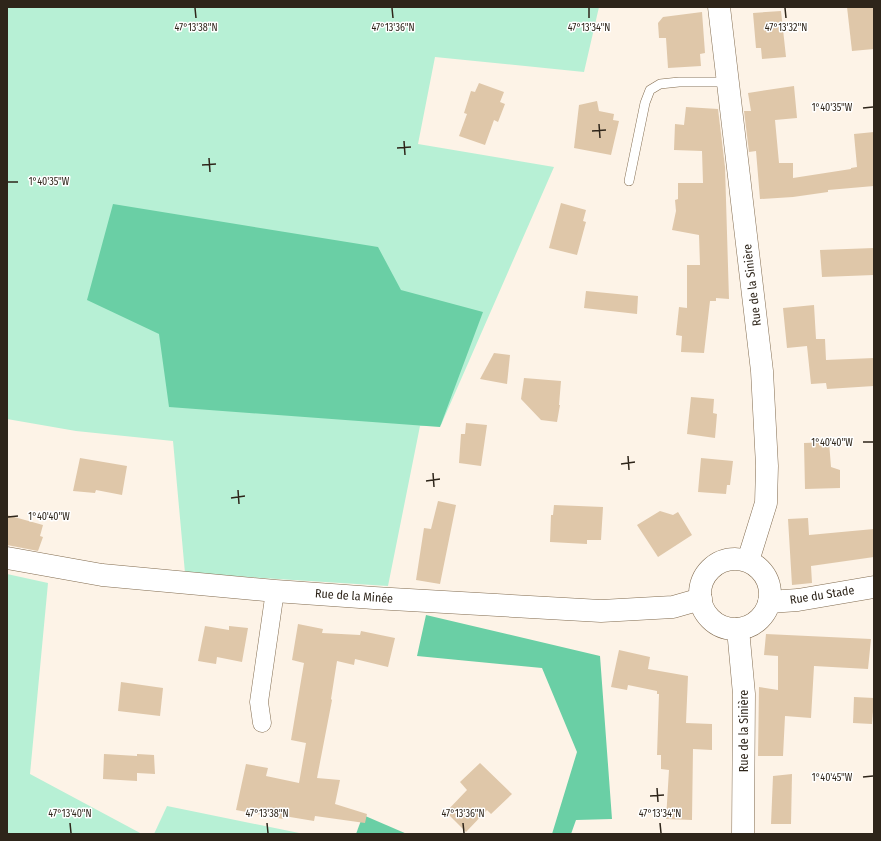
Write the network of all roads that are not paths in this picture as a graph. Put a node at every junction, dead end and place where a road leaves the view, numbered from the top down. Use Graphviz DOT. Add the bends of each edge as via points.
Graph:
graph roads {
  1 [pos="719,7"];
  2 [pos="728,82"];
  3 [pos="629,181"];
  4 [pos="7,558"];
  5 [pos="748,562"];
  6 [pos="874,587"];
  7 [pos="275,591"];
  8 [pos="701,599"];
  9 [pos="769,602"];
  10 [pos="738,629"];
  11 [pos="262,723"];
  12 [pos="744,834"];
  1 -- 2 [label="street, Rue de la Sinière"];
  2 -- 3 [label="lane" via="679,82 660,84 650,90"];
  2 -- 5 [label="street, Rue de la Sinière" via="762,371 767,466 766,503"];
  4 -- 7 [label="street, Rue de la Minée" via="102,575"];
  5 -- 8 [label="street" via="736,559 724,561 714,567 701,587"];
  5 -- 9 [label="street" via="756,566 766,578 770,592"];
  6 -- 9 [label="street, Rue du Stade" via="798,600"];
  7 -- 8 [label="street, Rue de la Minée" via="601,611 673,607"];
  7 -- 11 [label="street" via="259,702"];
  8 -- 10 [label="street" via="704,609 714,621 728,628"];
  9 -- 10 [label="street" via="758,621"];
  10 -- 12 [label="street, Rue de la Sinière" via="744,694"];
}
